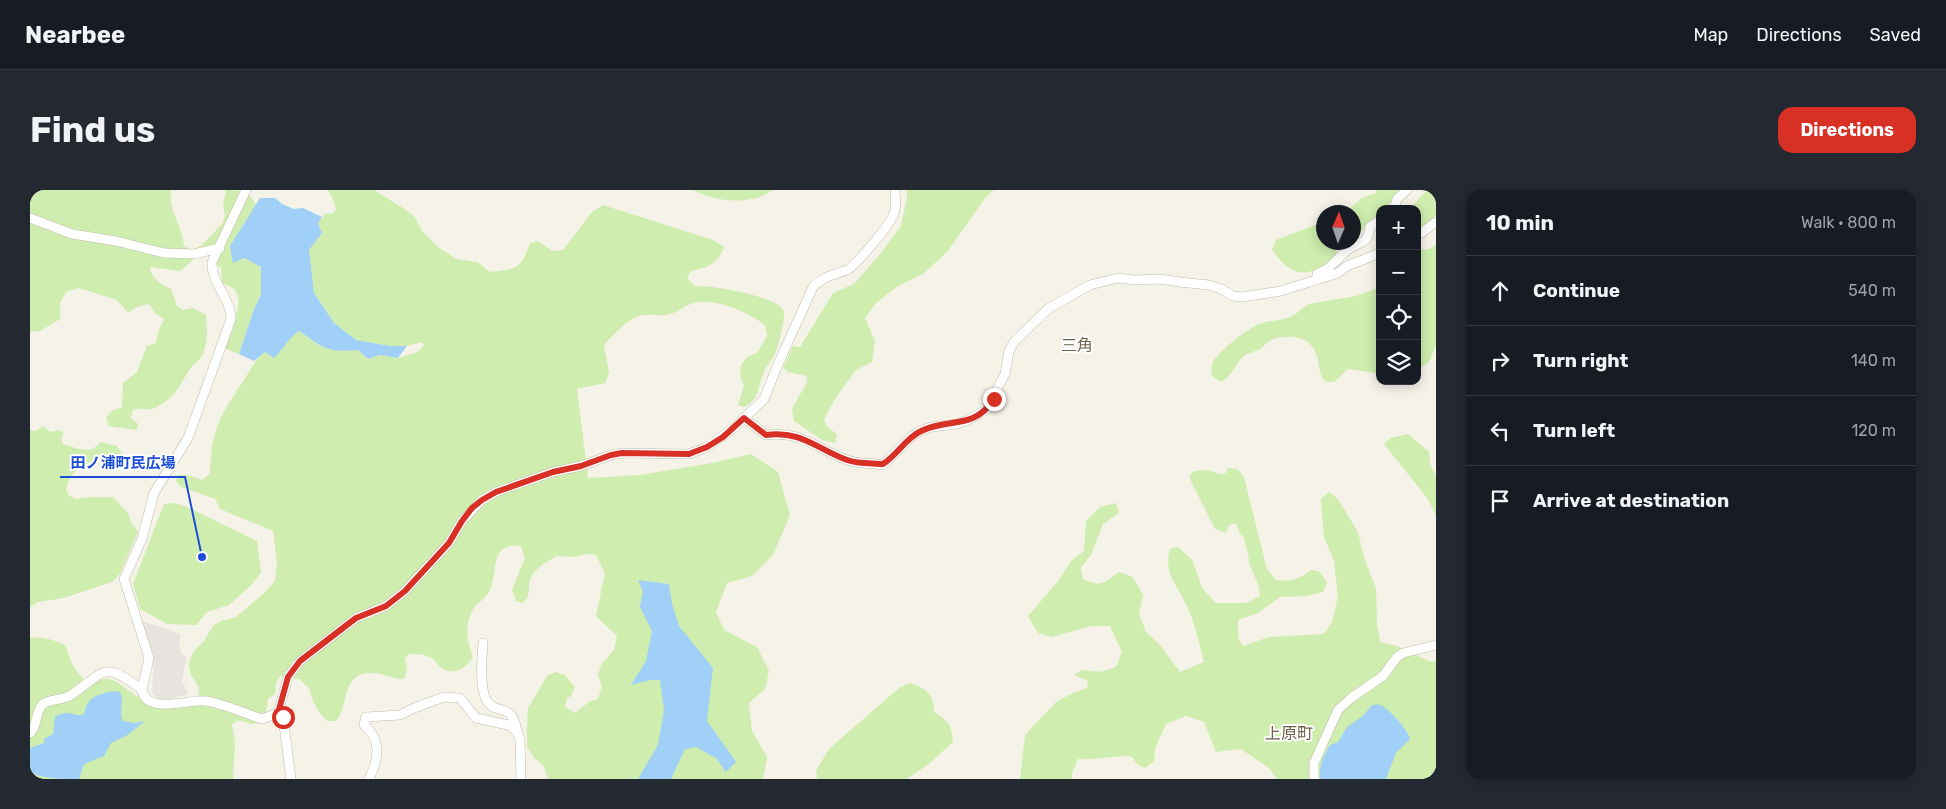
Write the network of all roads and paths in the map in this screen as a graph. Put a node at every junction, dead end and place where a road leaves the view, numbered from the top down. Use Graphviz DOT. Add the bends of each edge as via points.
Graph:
graph roads {
  1 [pos="246,190"];
  2 [pos="895,190"];
  3 [pos="1407,190"];
  4 [pos="1395,205"];
  5 [pos="30,218"];
  6 [pos="1436,222"];
  7 [pos="1376,223"];
  8 [pos="1421,233"];
  9 [pos="220,248"];
  10 [pos="1376,255"];
  11 [pos="1288,288"];
  12 [pos="744,418"];
  13 [pos="482,643"];
  14 [pos="1436,645"];
  15 [pos="142,690"];
  16 [pos="278,713"];
  17 [pos="517,731"];
  18 [pos="30,733"];
  19 [pos="291,779"];
  20 [pos="369,779"];
  21 [pos="521,779"];
  22 [pos="1314,779"];
  1 -- 9 [label="street"];
  2 -- 12 [label="street" via="894,216 856,263 817,282 813,288 764,399"];
  3 -- 4 [label="street"];
  5 -- 9 [label="street" via="72,234 164,253 194,254"];
  6 -- 8 [label="street"];
  7 -- 11 [label="street" via="1370,227 1365,241 1340,256 1334,265 1292,283"];
  9 -- 15 [label="street" via="212,262 212,272 231,308 231,319 188,438 154,493 142,539 124,580 149,658"];
  10 -- 11 [label="street" via="1338,273"];
  11 -- 12 [label="street" via="1242,297 1209,285 1160,278 1118,278 1090,285 1049,308 1014,342 1005,374 987,409 956,424 920,431 883,464 849,461 786,433 766,435"];
  12 -- 16 [label="street" via="723,437 689,454 611,455 553,472 482,500 462,521 449,543 405,591 386,606 356,618 300,661 288,677"];
  13 -- 17 [label="street" via="485,696 490,705 510,713"];
  14 -- 22 [label="street" via="1396,657 1383,676 1338,710 1314,763"];
  15 -- 16 [label="street" via="146,698 157,704 206,701 262,719"];
  15 -- 18 [label="street" via="122,675 103,672 69,696 42,705"];
  16 -- 19 [label="street" via="283,717"];
  17 -- 20 [label="street" via="508,725 476,718 460,698 453,696 400,715 366,717 364,725 375,737 376,744 376,758"];
  17 -- 21 [label="street"];
}
